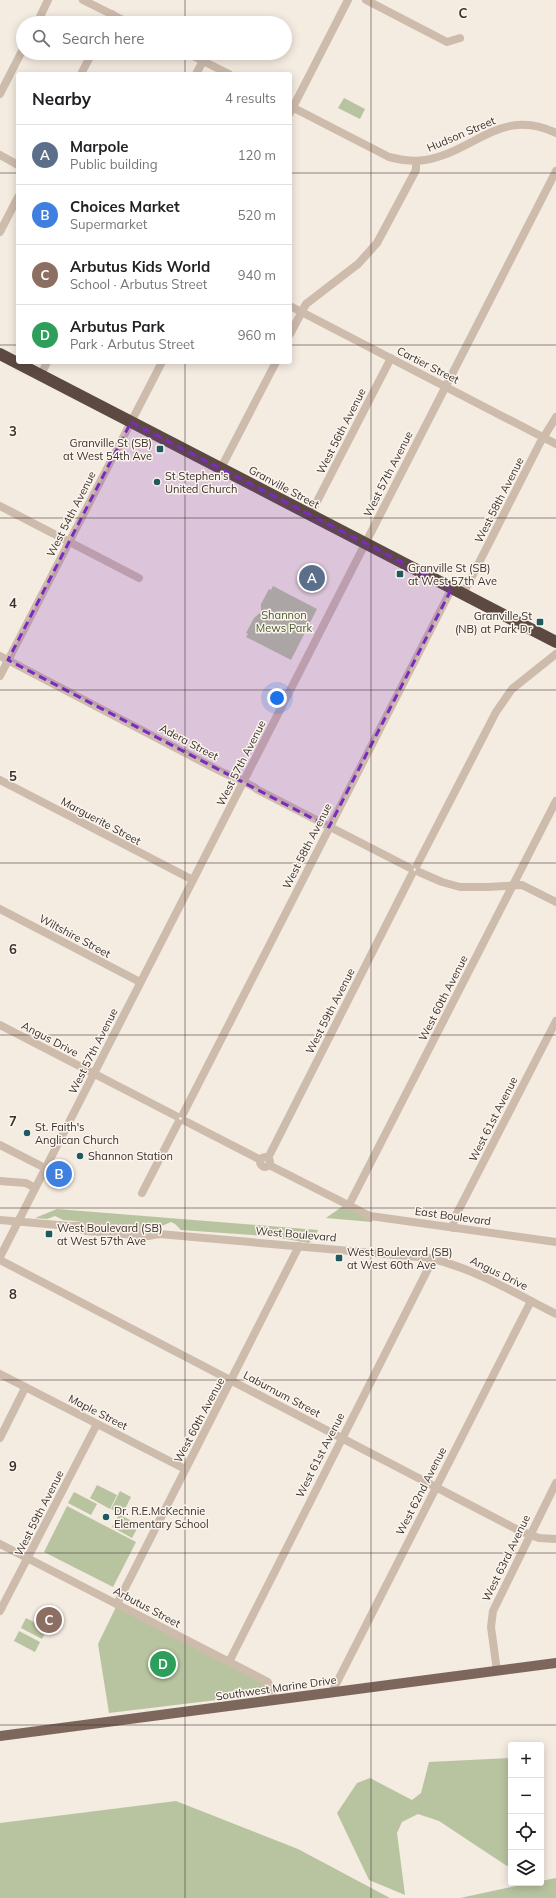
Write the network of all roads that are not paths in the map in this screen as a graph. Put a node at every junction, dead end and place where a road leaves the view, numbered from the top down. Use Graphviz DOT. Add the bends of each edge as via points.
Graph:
graph roads {
  1 [pos="48,0"];
  2 [pos="83,0"];
  3 [pos="348,0"];
  4 [pos="366,0"];
  5 [pos="112,14"];
  6 [pos="40,16"];
  7 [pos="116,16"];
  8 [pos="460,38"];
  9 [pos="17,60"];
  10 [pos="89,60"];
  11 [pos="202,61"];
  12 [pos="83,72"];
  13 [pos="197,72"];
  14 [pos="225,72"];
  15 [pos="0,94"];
  16 [pos="292,107"];
  17 [pos="292,109"];
  18 [pos="556,133"];
  19 [pos="0,155"];
  20 [pos="416,161"];
  21 [pos="16,164"];
  22 [pos="556,171"];
  23 [pos="16,201"];
  24 [pos="0,232"];
  25 [pos="292,307"];
  26 [pos="302,312"];
  27 [pos="292,330"];
  28 [pos="0,354"];
  29 [pos="391,358"];
  30 [pos="16,362"];
  31 [pos="19,364"];
  32 [pos="46,364"];
  33 [pos="161,364"];
  34 [pos="275,364"];
  35 [pos="40,375"];
  36 [pos="446,386"];
  37 [pos="556,417"];
  38 [pos="131,422"];
  39 [pos="544,438"];
  40 [pos="556,444"];
  41 [pos="221,468"];
  42 [pos="0,506"];
  43 [pos="310,515"];
  44 [pos="69,542"];
  45 [pos="365,544"];
  46 [pos="139,578"];
  47 [pos="452,588"];
  48 [pos="463,594"];
  49 [pos="556,642"];
  50 [pos="556,654"];
  51 [pos="0,656"];
  52 [pos="8,660"];
  53 [pos="0,676"];
  54 [pos="0,780"];
  55 [pos="243,783"];
  56 [pos="556,800"];
  57 [pos="329,827"];
  58 [pos="415,870"];
  59 [pos="193,880"];
  60 [pos="513,886"];
  61 [pos="556,902"];
  62 [pos="0,909"];
  63 [pos="140,982"];
  64 [pos="556,1021"];
  65 [pos="0,1025"];
  66 [pos="94,1074"];
  67 [pos="180,1119"];
  68 [pos="0,1145"];
  69 [pos="266,1161"];
  70 [pos="45,1168"];
  71 [pos="0,1181"];
  72 [pos="35,1188"];
  73 [pos="142,1193"];
  74 [pos="349,1205"];
  75 [pos="0,1220"];
  76 [pos="19,1221"];
  77 [pos="453,1228"];
  78 [pos="556,1242"];
  79 [pos="299,1246"];
  80 [pos="430,1258"];
  81 [pos="0,1259"];
  82 [pos="532,1301"];
  83 [pos="556,1314"];
  84 [pos="0,1374"];
  85 [pos="232,1380"];
  86 [pos="25,1388"];
  87 [pos="97,1424"];
  88 [pos="342,1437"];
  89 [pos="0,1438"];
  90 [pos="185,1469"];
  91 [pos="556,1483"];
  92 [pos="436,1486"];
  93 [pos="530,1535"];
  94 [pos="556,1539"];
  95 [pos="0,1544"];
  96 [pos="27,1558"];
  97 [pos="117,1604"];
  98 [pos="0,1611"];
  99 [pos="228,1662"];
  100 [pos="556,1663"];
  101 [pos="497,1671"];
  102 [pos="332,1692"];
  103 [pos="274,1700"];
  104 [pos="0,1736"];
  1 -- 6 [label="street"];
  2 -- 5 [label="street"];
  3 -- 16 [label="street"];
  4 -- 8 [label="street" via="448,42"];
  5 -- 7 [label="street"];
  9 -- 15 [label="street"];
  10 -- 12 [label="street"];
  11 -- 13 [label="street"];
  11 -- 14 [label="street"];
  17 -- 20 [label="street, Hudson Street" via="389,157"];
  18 -- 20 [label="street, Hudson Street" via="536,125 517,125 485,133 441,156"];
  19 -- 21 [label="street"];
  20 -- 26 [label="street" via="416,170 377,243 358,264 306,304"];
  22 -- 36 [label="street, West 57th Avenue"];
  23 -- 24 [label="street"];
  25 -- 26 [label="street, Cartier Street"];
  26 -- 27 [label="street"];
  26 -- 29 [label="street, Cartier Street"];
  28 -- 30 [label="highway, Granville Street"];
  29 -- 36 [label="street, Cartier Street"];
  29 -- 43 [label="street, West 56th Avenue"];
  31 -- 35 [label="highway, Granville Street"];
  32 -- 35 [label="street"];
  33 -- 38 [label="street, West 54th Avenue"];
  34 -- 41 [label="street"];
  35 -- 38 [label="highway, Granville Street"];
  36 -- 39 [label="street, Cartier Street"];
  36 -- 45 [label="street, West 57th Avenue"];
  37 -- 39 [label="street, West 58th Avenue"];
  38 -- 41 [label="highway, Granville Street"];
  38 -- 44 [label="street, West 54th Avenue"];
  39 -- 40 [label="street, Cartier Street"];
  39 -- 48 [label="street, West 58th Avenue"];
  41 -- 43 [label="highway, Granville Street"];
  42 -- 44 [label="street"];
  43 -- 45 [label="highway, Granville Street"];
  44 -- 46 [label="street"];
  44 -- 52 [label="street, West 54th Avenue"];
  45 -- 47 [label="highway, Granville Street"];
  45 -- 55 [label="street, West 57th Avenue"];
  47 -- 48 [label="highway, Granville Street"];
  47 -- 57 [label="street, West 58th Avenue"];
  48 -- 49 [label="highway, Granville Street"];
  50 -- 58 [label="street, West 59th Avenue" via="512,689 496,712"];
  51 -- 52 [label="street, Adera Street"];
  52 -- 53 [label="street, West 54th Avenue"];
  52 -- 55 [label="street, Adera Street"];
  54 -- 59 [label="street, Marguerite Street"];
  55 -- 57 [label="street, Adera Street" via="248,783"];
  55 -- 59 [label="street, West 57th Avenue"];
  56 -- 60 [label="street, West 60th Avenue"];
  57 -- 58 [label="street, Adera Street"];
  57 -- 67 [label="street, West 58th Avenue"];
  58 -- 60 [label="street, Adera Street" via="460,887"];
  58 -- 69 [label="street, West 59th Avenue"];
  59 -- 63 [label="street, West 57th Avenue"];
  60 -- 61 [label="street, Adera Street" via="522,884"];
  60 -- 74 [label="street, West 60th Avenue"];
  62 -- 63 [label="street, Wiltshire Street"];
  63 -- 66 [label="street, West 57th Avenue"];
  64 -- 77 [label="street, West 61st Avenue" via="454,1219"];
  65 -- 66 [label="street, Angus Drive"];
  66 -- 67 [label="street, Angus Drive"];
  66 -- 70 [label="street, West 57th Avenue"];
  67 -- 69 [label="street, Angus Drive"];
  67 -- 73 [label="street, West 58th Avenue"];
  68 -- 70 [label="street"];
  69 -- 74 [label="street, Angus Drive"];
  70 -- 72 [label="street, West 57th Avenue"];
  71 -- 72 [label="street" via="26,1184"];
  72 -- 76 [label="street, West 57th Avenue"];
  74 -- 77 [label="street, East Boulevard" via="370,1216"];
  75 -- 76 [label="street, West Boulevard"];
  76 -- 79 [label="street, West Boulevard" via="70,1226 86,1231 148,1236 159,1234"];
  76 -- 81 [label="street, West 57th Avenue"];
  77 -- 78 [label="street, East Boulevard"];
  79 -- 80 [label="street, West Boulevard"];
  79 -- 85 [label="street, West 60th Avenue"];
  80 -- 82 [label="street, Angus Drive" via="462,1267"];
  80 -- 88 [label="street, West 61st Avenue" via="429,1267"];
  81 -- 85 [label="street, Laburnum Street"];
  82 -- 83 [label="street, Angus Drive"];
  82 -- 92 [label="street, West 62nd Avenue"];
  84 -- 86 [label="street, Maple Street"];
  85 -- 88 [label="street, Laburnum Street"];
  85 -- 90 [label="street, West 60th Avenue"];
  86 -- 87 [label="street, Maple Street"];
  86 -- 89 [label="street"];
  87 -- 90 [label="street, Maple Street"];
  87 -- 96 [label="street, West 59th Avenue"];
  88 -- 92 [label="street, Laburnum Street"];
  88 -- 99 [label="street, West 61st Avenue"];
  90 -- 97 [label="street, West 60th Avenue"];
  91 -- 93 [label="street, West 63rd Avenue"];
  92 -- 93 [label="street, Laburnum Street"];
  92 -- 102 [label="street, West 62nd Avenue"];
  93 -- 94 [label="street, Laburnum Street" via="548,1540"];
  93 -- 101 [label="street, West 63rd Avenue" via="493,1611 492,1627"];
  95 -- 96 [label="street, Arbutus Street"];
  96 -- 97 [label="street, Arbutus Street"];
  96 -- 98 [label="street, West 59th Avenue"];
  97 -- 99 [label="street, Arbutus Street"];
  99 -- 103 [label="street, Arbutus Street" via="268,1682"];
  100 -- 101 [label="main road, Southwest Marine Drive"];
  101 -- 102 [label="main road, Southwest Marine Drive"];
  102 -- 103 [label="main road, Southwest Marine Drive"];
  103 -- 104 [label="main road, Southwest Marine Drive"];
}
